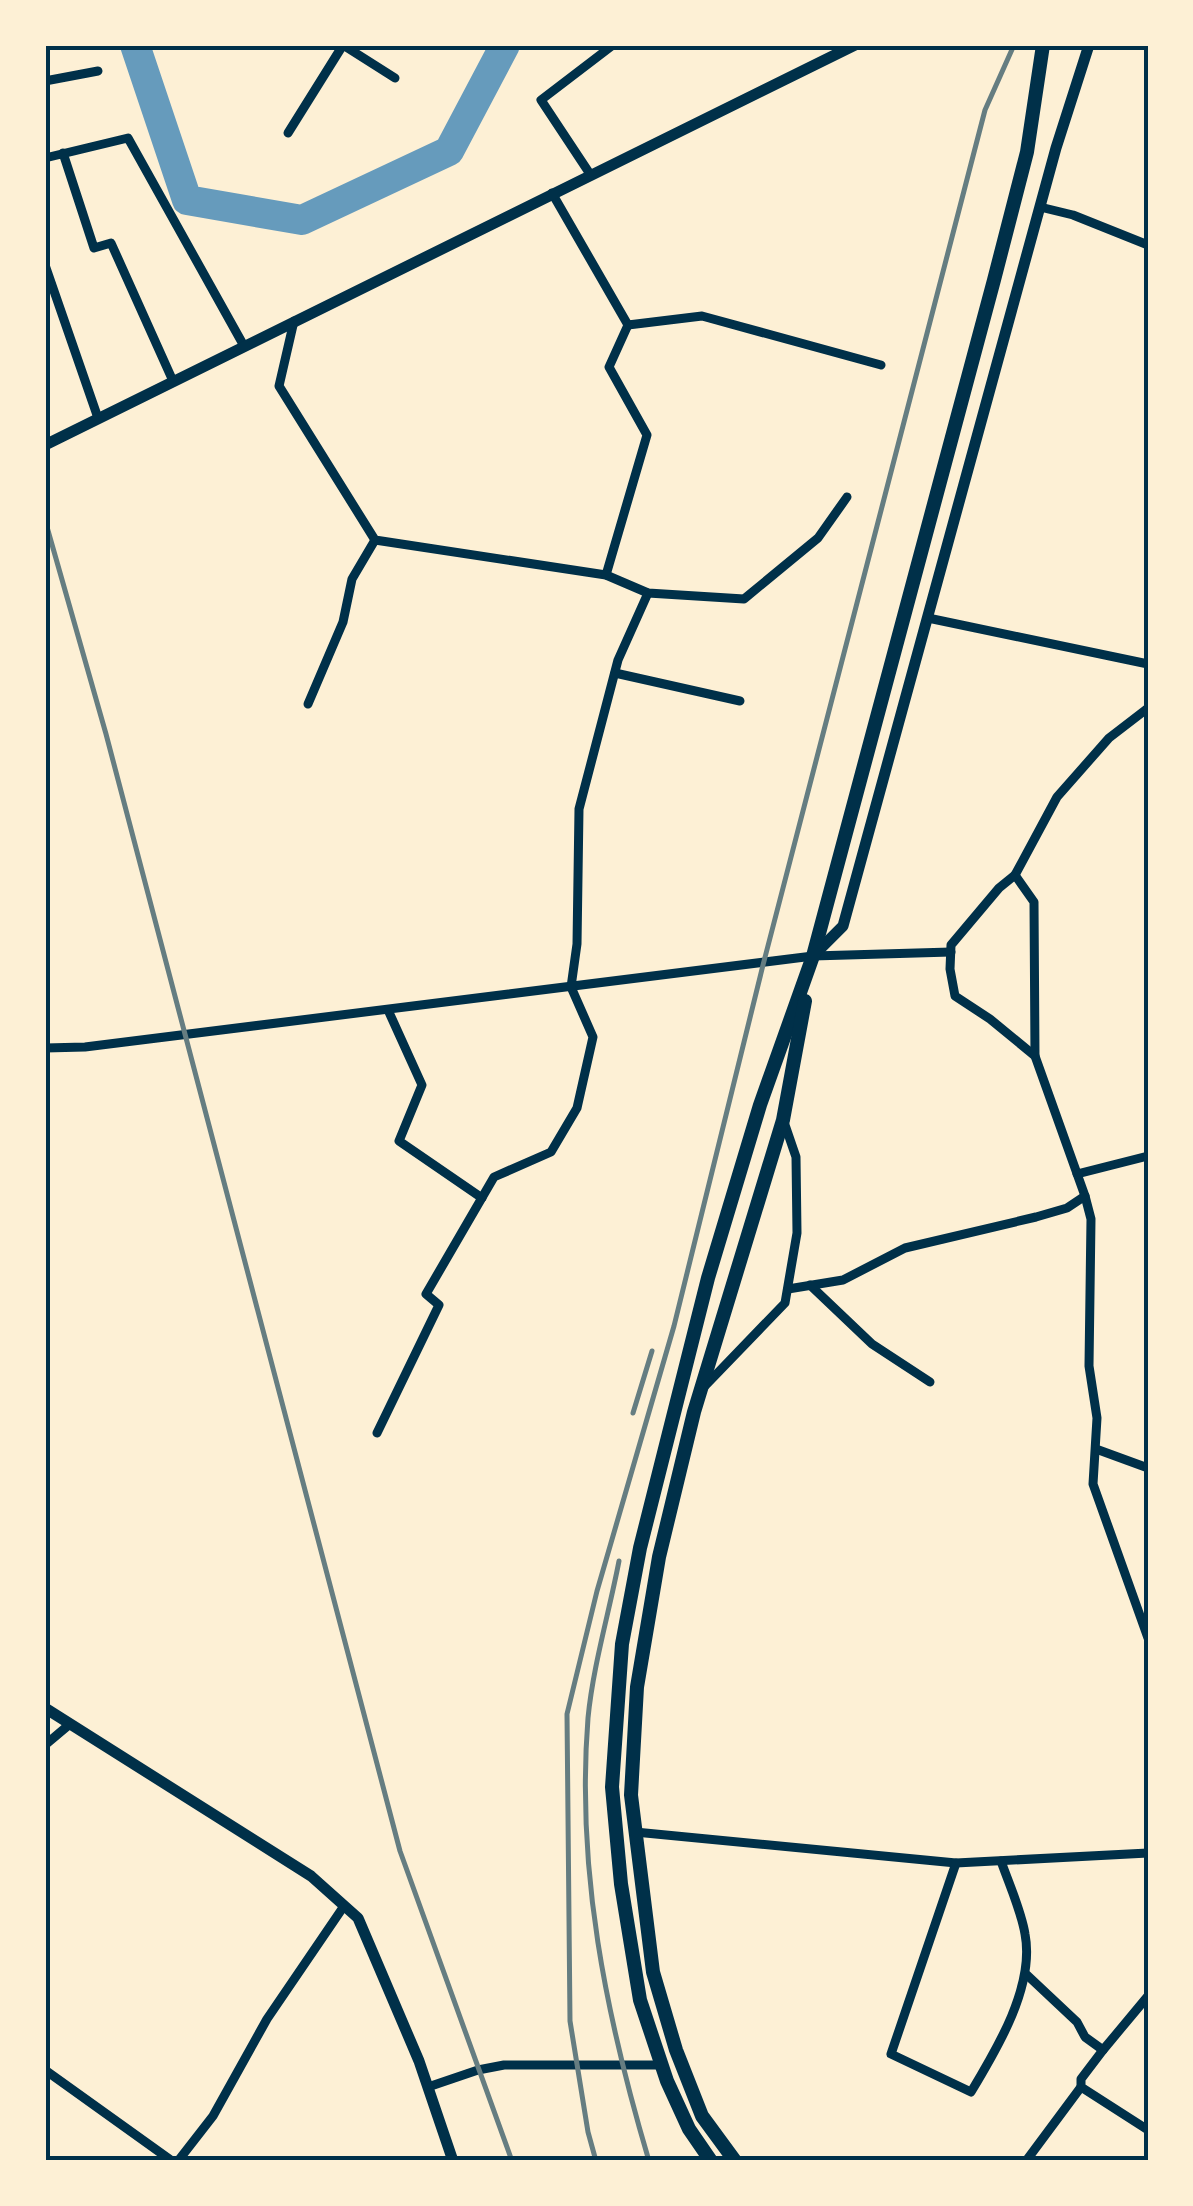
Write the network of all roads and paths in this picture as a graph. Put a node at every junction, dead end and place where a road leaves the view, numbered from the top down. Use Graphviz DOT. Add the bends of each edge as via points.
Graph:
graph roads {
  1 [pos="343,45"];
  2 [pos="613,45"];
  3 [pos="854,45"];
  4 [pos="1043,45"];
  5 [pos="1089,45"];
  6 [pos="98,72"];
  7 [pos="395,78"];
  8 [pos="45,82"];
  9 [pos="288,133"];
  10 [pos="62,154"];
  11 [pos="45,158"];
  12 [pos="590,174"];
  13 [pos="552,193"];
  14 [pos="1040,207"];
  15 [pos="1148,245"];
  16 [pos="45,265"];
  17 [pos="294,321"];
  18 [pos="628,326"];
  19 [pos="244,346"];
  20 [pos="881,365"];
  21 [pos="173,381"];
  22 [pos="98,418"];
  23 [pos="45,446"];
  24 [pos="846,497"];
  25 [pos="374,540"];
  26 [pos="606,575"];
  27 [pos="648,594"];
  28 [pos="928,618"];
  29 [pos="1148,664"];
  30 [pos="615,673"];
  31 [pos="740,701"];
  32 [pos="308,704"];
  33 [pos="1148,708"];
  34 [pos="1015,875"];
  35 [pos="951,952"];
  36 [pos="813,956"];
  37 [pos="572,987"];
  38 [pos="388,1010"];
  39 [pos="45,1048"];
  40 [pos="1035,1056"];
  41 [pos="783,1120"];
  42 [pos="1148,1156"];
  43 [pos="1077,1174"];
  44 [pos="1084,1196"];
  45 [pos="482,1198"];
  46 [pos="810,1285"];
  47 [pos="788,1289"];
  48 [pos="930,1382"];
  49 [pos="700,1392"];
  50 [pos="378,1434"];
  51 [pos="1096,1449"];
  52 [pos="1148,1468"];
  53 [pos="1148,1638"];
  54 [pos="45,1708"];
  55 [pos="70,1724"];
  56 [pos="45,1745"];
  57 [pos="635,1832"];
  58 [pos="1148,1853"];
  59 [pos="1002,1860"];
  60 [pos="956,1863"];
  61 [pos="344,1906"];
  62 [pos="1027,1975"];
  63 [pos="1148,1996"];
  64 [pos="1104,2050"];
  65 [pos="662,2065"];
  66 [pos="45,2070"];
  67 [pos="428,2087"];
  68 [pos="1081,2087"];
  69 [pos="1148,2130"];
  70 [pos="175,2161"];
  71 [pos="454,2161"];
  72 [pos="711,2161"];
  73 [pos="736,2161"];
  74 [pos="1026,2161"];
  1 -- 7 [label="street"];
  1 -- 9 [label="street"];
  2 -- 12 [label="street" via="541,100"];
  3 -- 12 [label="street"];
  4 -- 36 [label="main road" via="1027,152"];
  5 -- 14 [label="street"];
  6 -- 8 [label="street"];
  10 -- 11 [label="street"];
  10 -- 19 [label="street" via="128,138"];
  10 -- 21 [label="street" via="94,248 110,243"];
  12 -- 13 [label="street"];
  13 -- 17 [label="street"];
  13 -- 18 [label="street"];
  14 -- 15 [label="street"];
  14 -- 28 [label="street"];
  16 -- 22 [label="street"];
  17 -- 19 [label="street"];
  17 -- 25 [label="street" via="279,386"];
  18 -- 20 [label="street" via="702,316"];
  18 -- 26 [label="street" via="609,367 647,435"];
  19 -- 21 [label="street"];
  21 -- 22 [label="street"];
  22 -- 23 [label="street"];
  24 -- 27 [label="street" via="818,538 744,599"];
  25 -- 26 [label="street"];
  25 -- 32 [label="street" via="352,580 343,622"];
  26 -- 27 [label="street"];
  27 -- 30 [label="street"];
  28 -- 29 [label="street"];
  28 -- 36 [label="street" via="843,926"];
  30 -- 31 [label="street"];
  30 -- 37 [label="street" via="579,809"];
  33 -- 34 [label="street" via="1109,738 1057,797"];
  34 -- 35 [label="street"];
  34 -- 40 [label="street" via="1034,902"];
  35 -- 36 [label="street"];
  35 -- 40 [label="street" via="955,996"];
  36 -- 37 [label="street"];
  36 -- 41 [label="main road"];
  36 -- 65 [label="main road" via="708,1278 622,1644 612,1786 619,1865 640,2000"];
  37 -- 38 [label="street"];
  37 -- 45 [label="street" via="593,1037 577,1108 551,1152 494,1178"];
  38 -- 39 [label="street"];
  38 -- 45 [label="street" via="422,1085 399,1142"];
  40 -- 43 [label="street"];
  41 -- 47 [label="street" via="796,1157 797,1233"];
  41 -- 49 [label="main road"];
  42 -- 43 [label="street"];
  43 -- 44 [label="street"];
  44 -- 46 [label="street" via="1067,1208 905,1248 843,1280"];
  44 -- 51 [label="street"];
  45 -- 50 [label="street" via="426,1294 439,1304"];
  46 -- 47 [label="street"];
  46 -- 48 [label="street" via="872,1344"];
  47 -- 49 [label="street" via="785,1303"];
  49 -- 57 [label="main road" via="659,1558 637,1686"];
  51 -- 52 [label="street"];
  51 -- 53 [label="street" via="1093,1484"];
  54 -- 55 [label="street"];
  55 -- 56 [label="street"];
  55 -- 61 [label="street" via="311,1876"];
  57 -- 60 [label="street"];
  57 -- 73 [label="main road" via="653,1972 676,2050 702,2116"];
  58 -- 59 [label="street"];
  59 -- 60 [label="street"];
  59 -- 62 [label="street" via="1026,1935"];
  60 -- 62 [label="street" via="891,2054 970,2092"];
  61 -- 67 [label="street" via="358,1918 378,1958"];
  61 -- 70 [label="street" via="267,2019 214,2116"];
  62 -- 64 [label="street"];
  63 -- 64 [label="street"];
  64 -- 68 [label="street"];
  65 -- 67 [label="street" via="515,2064"];
  65 -- 72 [label="main road" via="689,2129"];
  66 -- 70 [label="street"];
  67 -- 71 [label="street"];
  68 -- 69 [label="street"];
  68 -- 74 [label="street"];
}
